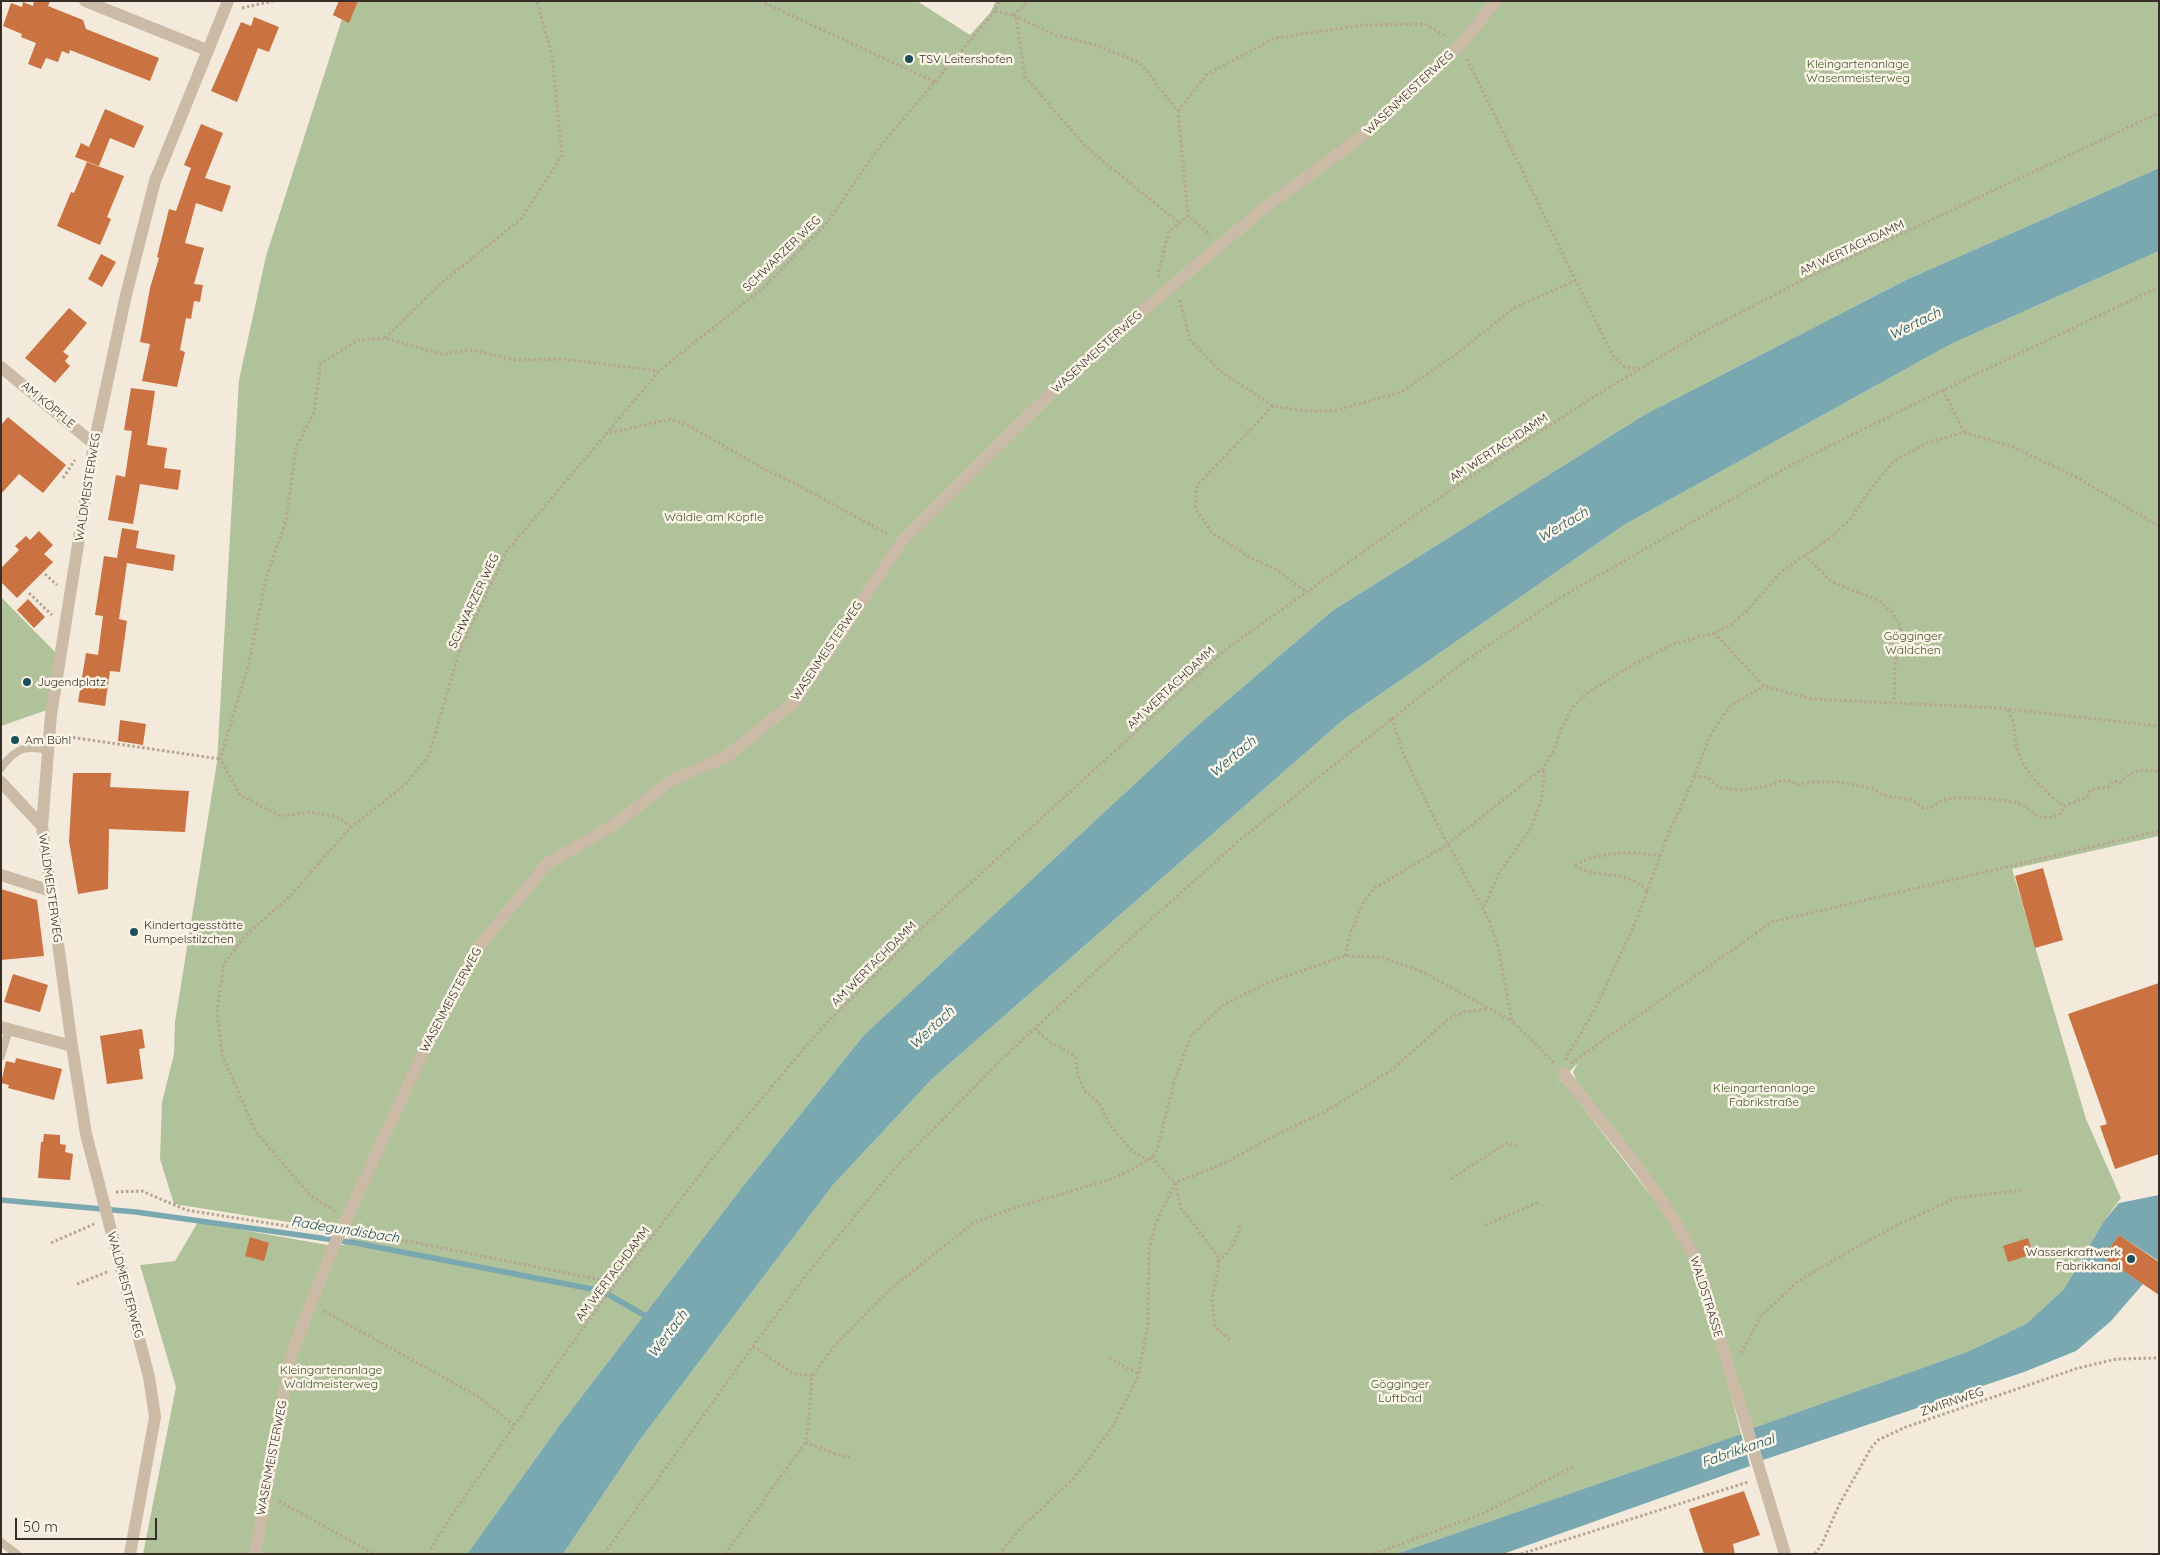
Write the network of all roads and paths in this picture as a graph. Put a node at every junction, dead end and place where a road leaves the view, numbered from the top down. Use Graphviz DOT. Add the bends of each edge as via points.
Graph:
graph roads {
  1 [pos="85,1"];
  2 [pos="273,1"];
  3 [pos="536,1"];
  4 [pos="760,1"];
  5 [pos="999,1"];
  6 [pos="1029,1"];
  7 [pos="1496,1"];
  8 [pos="226,7"];
  9 [pos="995,11"];
  10 [pos="1015,16"];
  11 [pos="1460,45"];
  12 [pos="207,50"];
  13 [pos="936,82"];
  14 [pos="1178,111"];
  15 [pos="2159,114"];
  16 [pos="1188,216"];
  17 [pos="1179,223"];
  18 [pos="1221,244"];
  19 [pos="1577,280"];
  20 [pos="1176,281"];
  21 [pos="2159,287"];
  22 [pos="1164,292"];
  23 [pos="385,338"];
  24 [pos="1,367"];
  25 [pos="1639,369"];
  26 [pos="659,370"];
  27 [pos="1943,390"];
  28 [pos="1273,406"];
  29 [pos="1964,432"];
  30 [pos="604,434"];
  31 [pos="94,444"];
  32 [pos="2159,526"];
  33 [pos="902,541"];
  34 [pos="1804,554"];
  35 [pos="1306,591"];
  36 [pos="29,593"];
  37 [pos="65,627"];
  38 [pos="1714,633"];
  39 [pos="1764,686"];
  40 [pos="1894,703"];
  41 [pos="2007,710"];
  42 [pos="1392,718"];
  43 [pos="2159,726"];
  44 [pos="50,734"];
  45 [pos="48,750"];
  46 [pos="220,759"];
  47 [pos="1,768"];
  48 [pos="1543,768"];
  49 [pos="2159,772"];
  50 [pos="1694,776"];
  51 [pos="1,782"];
  52 [pos="2064,806"];
  53 [pos="42,826"];
  54 [pos="351,827"];
  55 [pos="2159,831"];
  56 [pos="1448,844"];
  57 [pos="1660,856"];
  58 [pos="1,875"];
  59 [pos="51,891"];
  60 [pos="1647,891"];
  61 [pos="1483,908"];
  62 [pos="1345,956"];
  63 [pos="1489,1009"];
  64 [pos="1512,1021"];
  65 [pos="5,1028"];
  66 [pos="1035,1028"];
  67 [pos="72,1046"];
  68 [pos="1,1056"];
  69 [pos="1563,1073"];
  70 [pos="1517,1146"];
  71 [pos="1152,1157"];
  72 [pos="1148,1160"];
  73 [pos="1452,1179"];
  74 [pos="1175,1183"];
  75 [pos="2023,1190"];
  76 [pos="101,1195"];
  77 [pos="1539,1202"];
  78 [pos="107,1218"];
  79 [pos="1240,1225"];
  80 [pos="1485,1225"];
  81 [pos="344,1227"];
  82 [pos="51,1243"];
  83 [pos="1218,1261"];
  84 [pos="120,1268"];
  85 [pos="617,1283"];
  86 [pos="77,1284"];
  87 [pos="311,1304"];
  88 [pos="1230,1340"];
  89 [pos="753,1346"];
  90 [pos="1110,1358"];
  91 [pos="2159,1358"];
  92 [pos="1729,1373"];
  93 [pos="1139,1374"];
  94 [pos="812,1376"];
  95 [pos="514,1425"];
  96 [pos="805,1443"];
  97 [pos="851,1457"];
  98 [pos="1574,1466"];
  99 [pos="1761,1473"];
  100 [pos="266,1494"];
  101 [pos="1,1542"];
  102 [pos="1534,1552"];
  103 [pos="17,1554"];
  104 [pos="130,1554"];
  105 [pos="254,1554"];
  106 [pos="374,1554"];
  107 [pos="428,1554"];
  108 [pos="604,1554"];
  109 [pos="725,1554"];
  110 [pos="999,1554"];
  111 [pos="1374,1554"];
  112 [pos="1521,1554"];
  113 [pos="1786,1554"];
  114 [pos="1815,1554"];
  1 -- 12 [label="street"];
  2 -- 8 [label="path"];
  3 -- 23 [label="path" via="552,56 562,156 521,218 440,284"];
  4 -- 13 [label="path"];
  5 -- 9 [label="path, SCHWARZER WEG"];
  6 -- 10 [label="path"];
  7 -- 11 [label="street, WASENMEISTERWEG"];
  8 -- 12 [label="street, WALDMEISTERWEG"];
  9 -- 10 [label="path"];
  9 -- 13 [label="path, SCHWARZER WEG"];
  10 -- 14 [label="path" via="1055,35 1096,45 1140,63"];
  10 -- 17 [label="path" via="1025,77 1086,147"];
  11 -- 14 [label="path" via="1425,24 1363,25 1275,38 1207,74"];
  11 -- 18 [label="street, WASENMEISTERWEG" via="1361,137"];
  11 -- 19 [label="path"];
  12 -- 31 [label="street, WALDMEISTERWEG" via="155,180 126,294"];
  13 -- 26 [label="path, SCHWARZER WEG" via="877,150 827,223 764,287"];
  14 -- 16 [label="path"];
  15 -- 25 [label="path, AM WERTACHDAMM" via="1811,276 1698,334"];
  16 -- 17 [label="path"];
  16 -- 18 [label="path"];
  17 -- 22 [label="path" via="1169,231 1158,273"];
  18 -- 20 [label="street, WASENMEISTERWEG"];
  19 -- 25 [label="path" via="1614,358 1625,367"];
  19 -- 28 [label="path" via="1514,308 1455,355 1401,392 1333,411"];
  20 -- 22 [label="street, WASENMEISTERWEG"];
  20 -- 28 [label="path" via="1190,340 1220,371"];
  21 -- 27 [label="path"];
  22 -- 33 [label="street, WASENMEISTERWEG" via="1102,345"];
  23 -- 26 [label="path" via="441,354 472,350 514,360 564,359"];
  23 -- 46 [label="path" via="358,340 321,363 314,412 296,448 286,521 266,578 249,663"];
  24 -- 31 [label="street, AM KÖPFLE"];
  25 -- 35 [label="path, AM WERTACHDAMM" via="1455,488"];
  26 -- 30 [label="path, SCHWARZER WEG"];
  27 -- 29 [label="path"];
  27 -- 42 [label="path" via="1795,463 1561,597 1465,661"];
  28 -- 35 [label="path" via="1197,484 1195,508 1212,533 1277,570"];
  29 -- 32 [label="path" via="2013,447 2076,477"];
  29 -- 34 [label="path" via="1927,443 1894,461 1852,517 1830,538"];
  30 -- 33 [label="path" via="670,418"];
  30 -- 54 [label="path, SCHWARZER WEG" via="508,551 460,649 429,755 406,784"];
  31 -- 37 [label="street, WALDMEISTERWEG"];
  33 -- 81 [label="street, WASENMEISTERWEG" via="794,702 727,756 672,780 615,824 547,864 476,950 419,1060"];
  34 -- 38 [label="path" via="1781,572 1741,616"];
  34 -- 40 [label="path" via="1832,582 1880,601 1897,620 1901,627"];
  35 -- 85 [label="path, AM WERTACHDAMM" via="1226,650 927,923 820,1030 725,1142"];
  36 -- 37 [label="path"];
  37 -- 44 [label="street, WALDMEISTERWEG"];
  38 -- 39 [label="path"];
  38 -- 48 [label="path" via="1673,644 1587,693 1572,708 1562,725 1554,750"];
  39 -- 40 [label="path" via="1812,699"];
  39 -- 50 [label="path" via="1731,705 1711,733"];
  40 -- 41 [label="path"];
  41 -- 43 [label="path"];
  41 -- 52 [label="path" via="2015,723 2017,749 2031,774"];
  42 -- 56 [label="path" via="1402,751"];
  42 -- 66 [label="path" via="1242,838"];
  44 -- 45 [label="street, WALDMEISTERWEG"];
  44 -- 46 [label="path"];
  45 -- 47 [label="lane" via="31,746 12,753"];
  45 -- 53 [label="street, WALDMEISTERWEG"];
  46 -- 54 [label="path" via="240,796 280,816 311,812 337,817"];
  48 -- 56 [label="path"];
  48 -- 61 [label="path" via="1541,801 1531,828 1499,873"];
  49 -- 52 [label="path" via="2135,770 2120,782 2090,790 2087,797"];
  50 -- 52 [label="path" via="1707,778 1720,788 1744,790 1783,780 1798,785 1840,782 1912,800 1923,808 1931,808 1937,802 1950,798 1999,799 2019,803 2034,815 2051,818 2059,815"];
  50 -- 57 [label="path"];
  51 -- 53 [label="street"];
  53 -- 59 [label="street, WALDMEISTERWEG"];
  54 -- 81 [label="path, SCHWARZER WEG" via="292,894 244,937 224,964 217,1011 222,1055 256,1132 310,1194"];
  55 -- 69 [label="path" via="1772,922 1575,1058"];
  56 -- 61 [label="path"];
  56 -- 62 [label="path" via="1375,888 1364,902 1350,934"];
  57 -- 60 [label="path"];
  57 -- 60 [label="path" via="1621,852 1574,865 1596,874 1632,879"];
  58 -- 59 [label="street"];
  59 -- 67 [label="street, WALDMEISTERWEG"];
  60 -- 69 [label="path" via="1597,1004 1568,1054"];
  61 -- 64 [label="path" via="1498,948"];
  62 -- 63 [label="path" via="1382,956 1425,973"];
  62 -- 71 [label="path" via="1267,983 1223,1005 1191,1036"];
  63 -- 64 [label="path"];
  63 -- 74 [label="path" via="1464,1012 1447,1020 1393,1069 1326,1111 1226,1162"];
  64 -- 69 [label="path"];
  65 -- 67 [label="street"];
  65 -- 68 [label="lane"];
  66 -- 72 [label="path" via="1051,1044 1075,1057 1084,1090 1099,1103 1110,1125 1133,1152"];
  66 -- 89 [label="path" via="893,1170 807,1274"];
  67 -- 76 [label="street, WALDMEISTERWEG" via="86,1134"];
  69 -- 92 [label="street, WALDSTRASSE" via="1657,1193 1684,1235 1697,1262"];
  70 -- 73 [label="path" via="1507,1143"];
  71 -- 72 [label="path"];
  71 -- 74 [label="path"];
  72 -- 94 [label="path" via="1112,1179 973,1223 888,1291 836,1344"];
  74 -- 83 [label="path" via="1181,1208 1218,1256"];
  74 -- 93 [label="path" via="1156,1223 1149,1250 1148,1325"];
  75 -- 92 [label="path" via="1956,1198 1899,1224 1797,1282 1761,1316"];
  76 -- 78 [label="street, WALDMEISTERWEG"];
  76 -- 81 [label="path" via="142,1191 186,1210 323,1232"];
  77 -- 80 [label="path"];
  78 -- 82 [label="path"];
  78 -- 84 [label="street, WALDMEISTERWEG"];
  79 -- 83 [label="path" via="1236,1242"];
  81 -- 85 [label="path"];
  81 -- 87 [label="street, WASENMEISTERWEG"];
  83 -- 88 [label="path" via="1212,1297 1215,1327"];
  84 -- 86 [label="path"];
  84 -- 104 [label="street, WALDMEISTERWEG" via="149,1377 155,1418"];
  85 -- 95 [label="path, AM WERTACHDAMM"];
  87 -- 95 [label="path" via="477,1396"];
  87 -- 100 [label="street, WASENMEISTERWEG" via="291,1355"];
  89 -- 94 [label="path" via="792,1373"];
  89 -- 108 [label="path"];
  90 -- 93 [label="path"];
  91 -- 114 [label="path, ZWIRNWEG" via="2117,1359 2078,1368 1906,1427 1878,1440 1839,1505"];
  92 -- 99 [label="street, WALDSTRASSE"];
  93 -- 110 [label="path" via="1110,1429 1076,1477"];
  94 -- 96 [label="path"];
  95 -- 107 [label="path, AM WERTACHDAMM"];
  96 -- 97 [label="path" via="838,1456"];
  96 -- 109 [label="path"];
  98 -- 111 [label="path" via="1484,1513"];
  99 -- 102 [label="path"];
  99 -- 113 [label="street, WALDSTRASSE"];
  100 -- 105 [label="street, WASENMEISTERWEG"];
  100 -- 106 [label="path"];
  101 -- 103 [label="lane"];
  102 -- 112 [label="path"];
}
